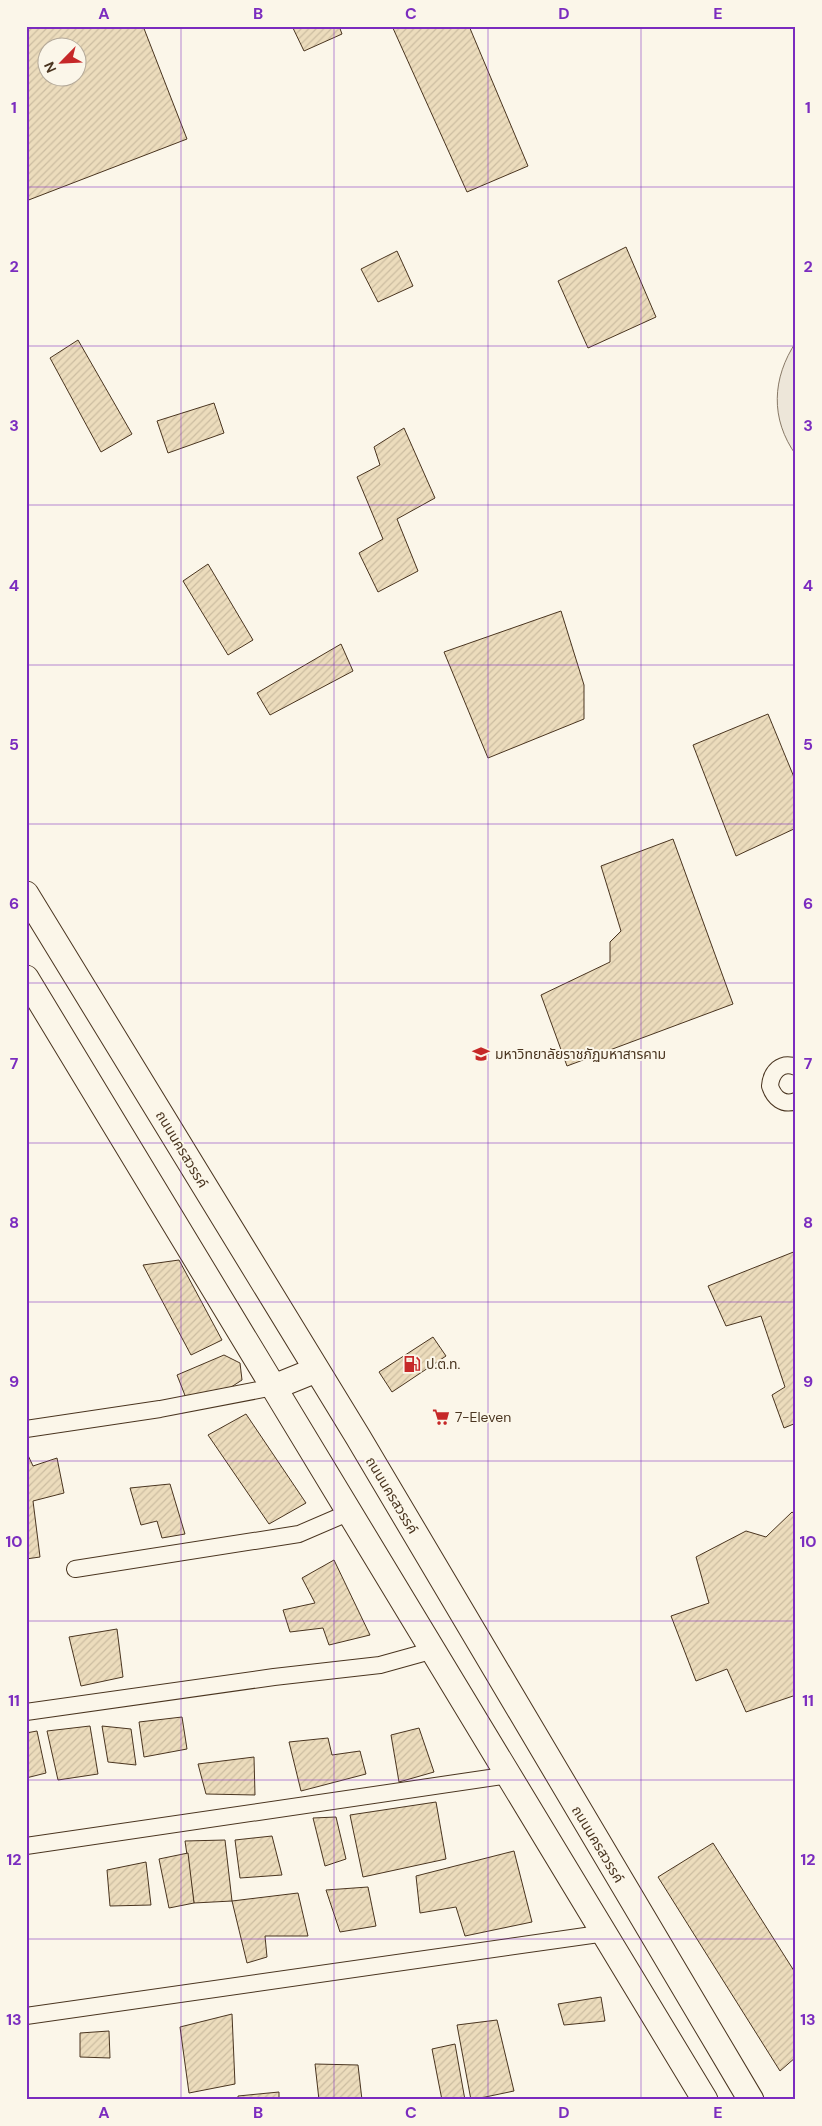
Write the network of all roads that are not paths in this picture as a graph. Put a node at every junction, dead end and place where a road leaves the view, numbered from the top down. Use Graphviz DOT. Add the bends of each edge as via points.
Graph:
graph roads {
  1 [pos="26,894"];
  2 [pos="26,978"];
  3 [pos="796,1067"];
  4 [pos="796,1101"];
  5 [pos="316,1370"];
  6 [pos="274,1388"];
  7 [pos="26,1429"];
  8 [pos="350,1512"];
  9 [pos="75,1569"];
  10 [pos="434,1650"];
  11 [pos="26,1712"];
  12 [pos="510,1775"];
  13 [pos="26,1846"];
  14 [pos="606,1933"];
  15 [pos="26,2016"];
  16 [pos="705,2100"];
  17 [pos="751,2100"];
  1 -- 5 [label="main road, ถนนนครสวรรค์"];
  2 -- 6 [label="main road"];
  3 -- 4 [label="street" via="788,1065 776,1070 770,1086 779,1100 785,1103"];
  5 -- 6 [label="main road"];
  5 -- 17 [label="main road, ถนนนครสวรรค์"];
  6 -- 7 [label="street"];
  6 -- 8 [label="main road"];
  8 -- 9 [label="street" via="299,1534"];
  8 -- 10 [label="main road"];
  10 -- 11 [label="street" via="380,1666 274,1677"];
  10 -- 12 [label="main road"];
  12 -- 13 [label="street"];
  12 -- 14 [label="main road"];
  14 -- 15 [label="street"];
  14 -- 16 [label="main road"];
}
